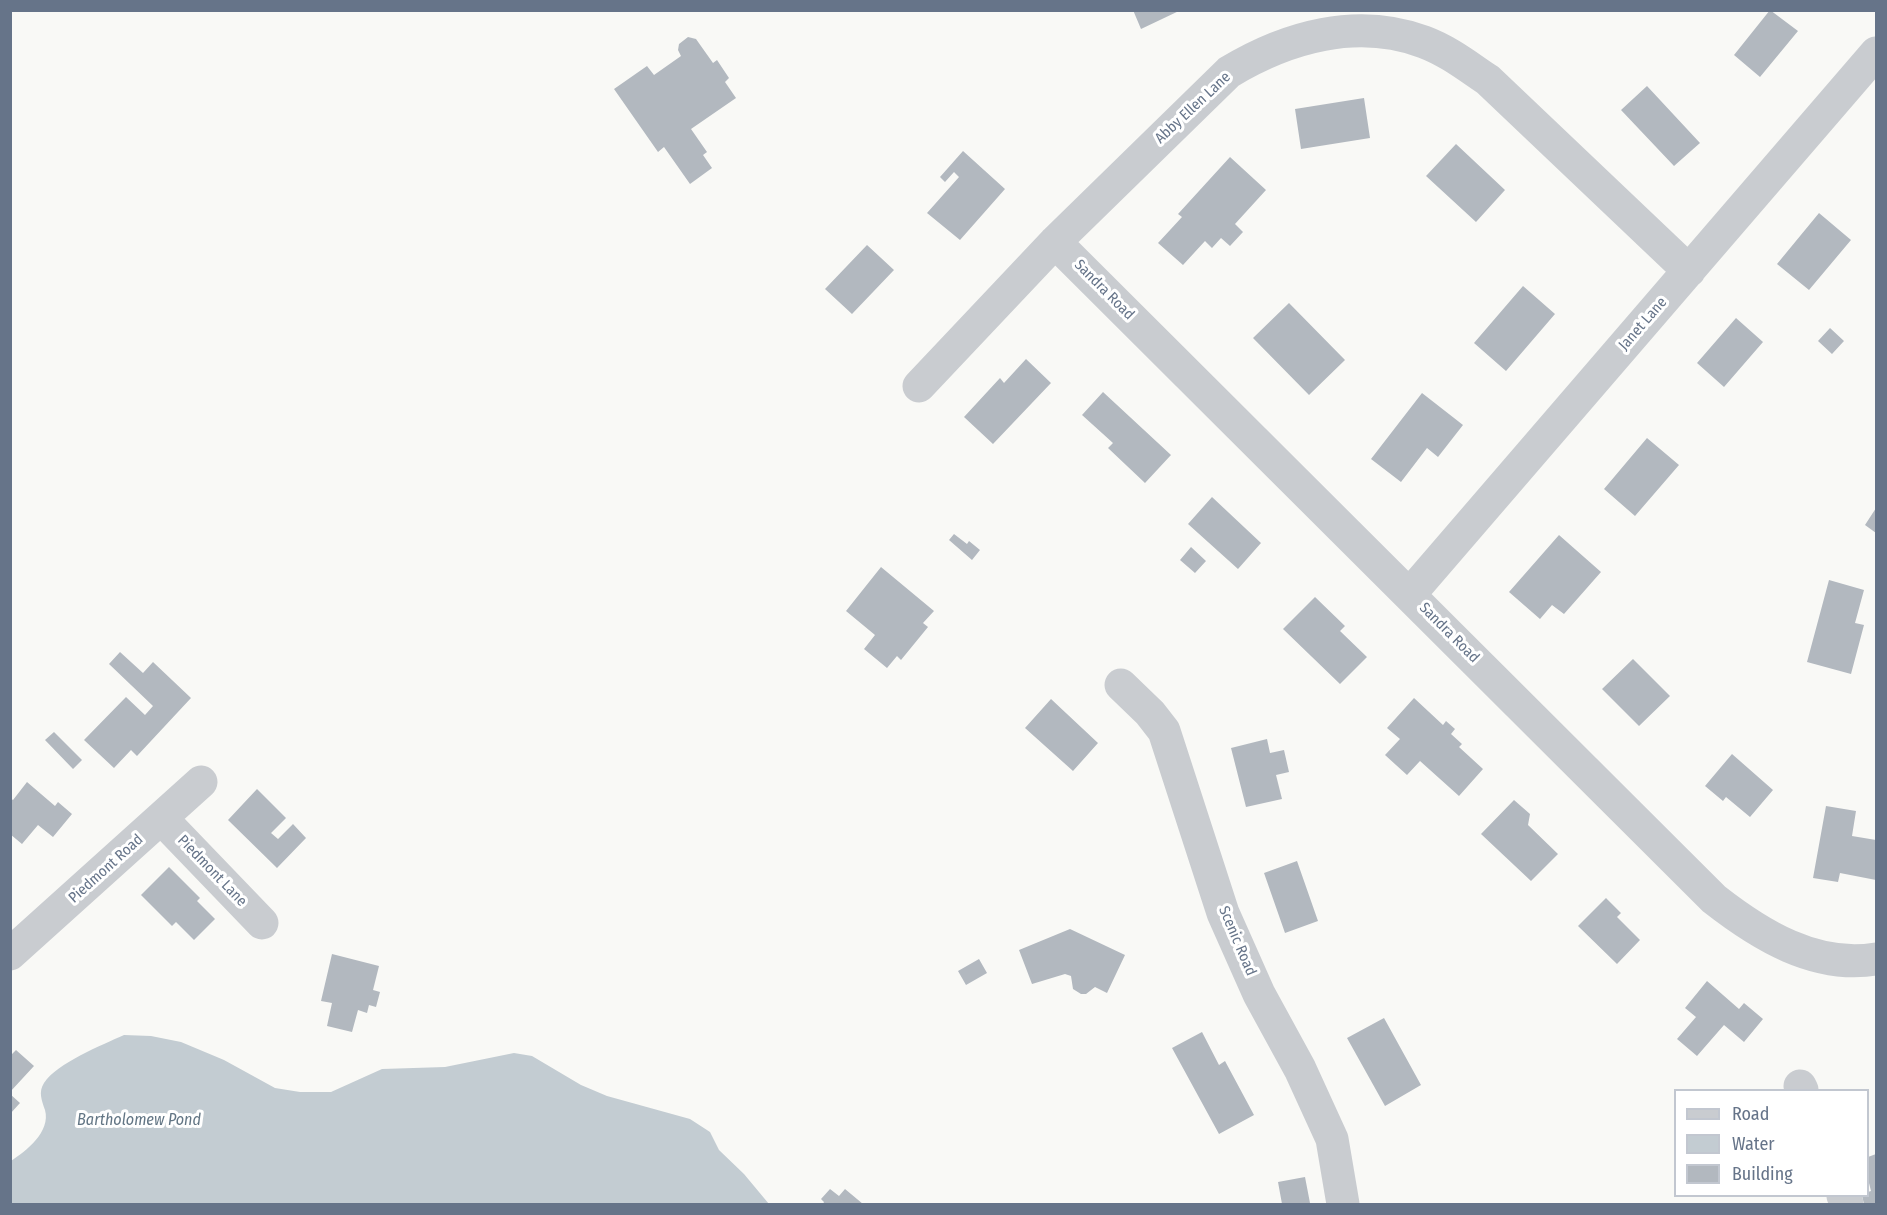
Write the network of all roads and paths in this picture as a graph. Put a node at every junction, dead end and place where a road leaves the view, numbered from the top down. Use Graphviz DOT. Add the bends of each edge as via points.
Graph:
graph roads {
  1 [pos="1876,53"];
  2 [pos="1055,242"];
  3 [pos="1689,271"];
  4 [pos="919,386"];
  5 [pos="1410,594"];
  6 [pos="1121,685"];
  7 [pos="201,782"];
  8 [pos="162,819"];
  9 [pos="262,923"];
  10 [pos="10,954"];
  11 [pos="1876,959"];
  12 [pos="1343,1204"];
  1 -- 3 [label="street, Janet Lane"];
  2 -- 3 [label="street, Abby Ellen Lane" via="1229,72 1288,42 1318,35 1389,34 1423,42 1454,56 1488,80"];
  2 -- 4 [label="street, Abby Ellen Lane"];
  2 -- 5 [label="street, Sandra Road"];
  3 -- 5 [label="street, Janet Lane"];
  5 -- 11 [label="street, Sandra Road" via="1714,899 1742,921 1769,939 1800,952"];
  6 -- 12 [label="street, Scenic Road" via="1164,731 1223,913 1332,1139"];
  7 -- 8 [label="street, Piedmont Road"];
  8 -- 9 [label="street, Piedmont Lane"];
  8 -- 10 [label="street, Piedmont Road"];
}
